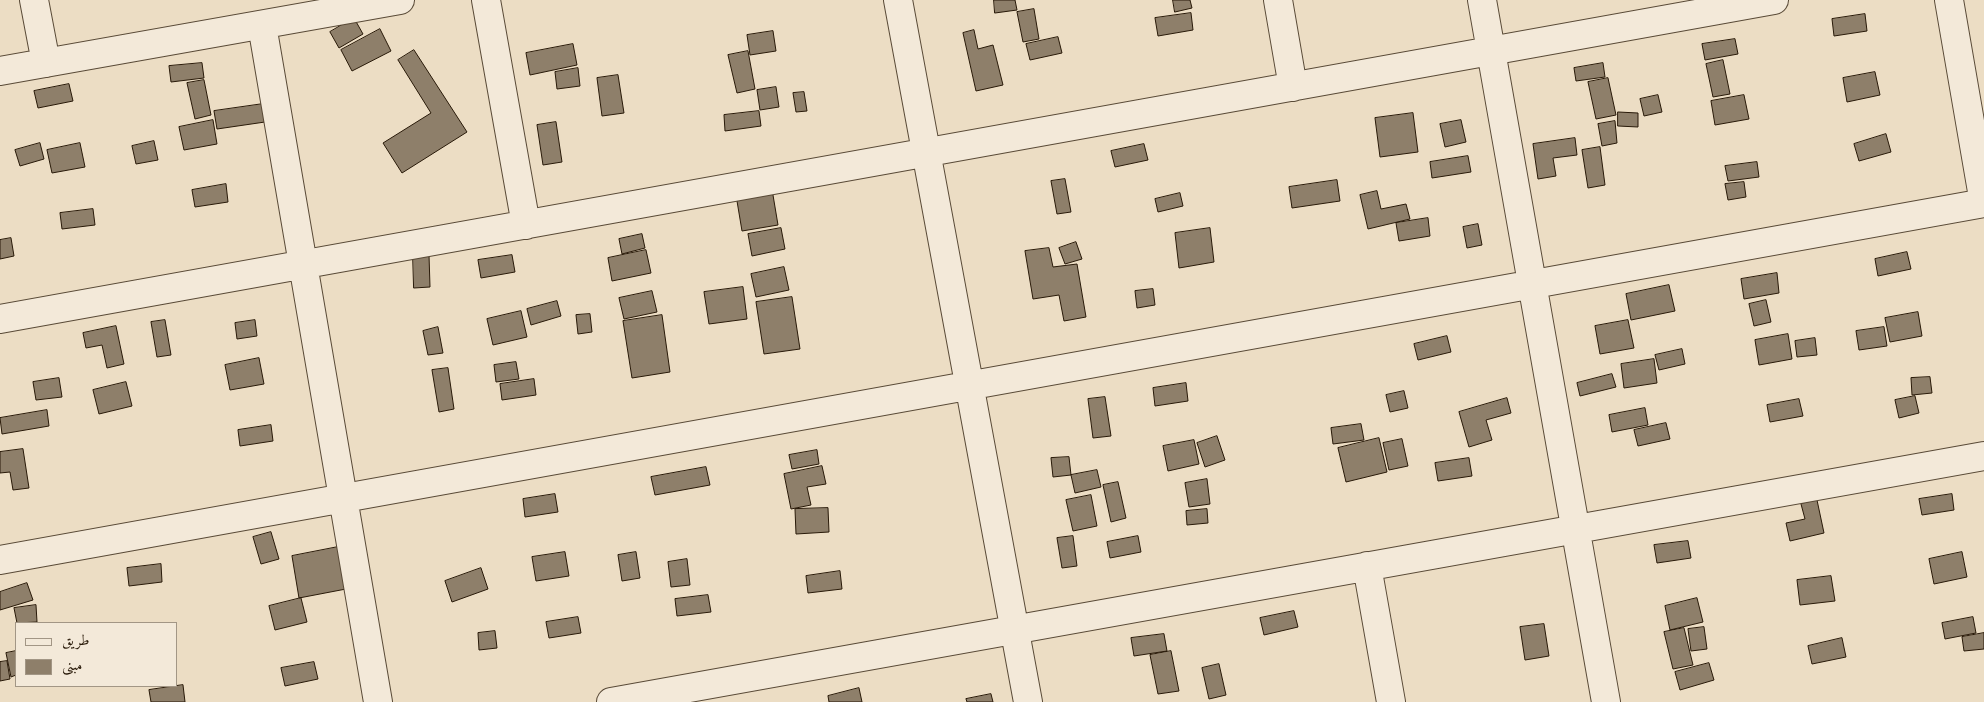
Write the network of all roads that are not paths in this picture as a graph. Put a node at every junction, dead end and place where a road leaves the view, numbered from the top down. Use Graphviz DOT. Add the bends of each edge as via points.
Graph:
graph roads {
  1 [pos="34,0"];
  2 [pos="400,0"];
  3 [pos="486,0"];
  4 [pos="898,0"];
  5 [pos="1278,0"];
  6 [pos="1482,0"];
  7 [pos="1774,0"];
  8 [pos="1949,0"];
  9 [pos="262,25"];
  10 [pos="1491,51"];
  11 [pos="46,63"];
  12 [pos="0,71"];
  13 [pos="1293,87"];
  14 [pos="926,152"];
  15 [pos="526,224"];
  16 [pos="304,265"];
  17 [pos="1532,284"];
  18 [pos="0,319"];
  19 [pos="970,385"];
  20 [pos="1984,456"];
  21 [pos="343,498"];
  22 [pos="1576,529"];
  23 [pos="0,560"];
  24 [pos="1367,566"];
  25 [pos="1014,630"];
  26 [pos="378,702"];
  27 [pos="611,702"];
  28 [pos="1028,702"];
  29 [pos="1391,702"];
  30 [pos="1606,702"];
  1 -- 11 [label="street"];
  2 -- 9 [label="street"];
  3 -- 15 [label="street"];
  4 -- 14 [label="street"];
  5 -- 13 [label="street"];
  6 -- 10 [label="street"];
  7 -- 10 [label="street"];
  8 -- 17 [label="street" via="1984,203"];
  9 -- 11 [label="street"];
  9 -- 16 [label="street"];
  10 -- 13 [label="street"];
  10 -- 17 [label="street"];
  11 -- 12 [label="street"];
  13 -- 14 [label="street"];
  14 -- 15 [label="street"];
  14 -- 19 [label="street"];
  15 -- 16 [label="street"];
  16 -- 18 [label="street"];
  16 -- 21 [label="street"];
  17 -- 19 [label="street"];
  17 -- 22 [label="street"];
  19 -- 21 [label="street"];
  19 -- 25 [label="street"];
  20 -- 22 [label="street"];
  21 -- 23 [label="street"];
  21 -- 26 [label="street"];
  22 -- 24 [label="street"];
  22 -- 30 [label="street"];
  24 -- 25 [label="street"];
  24 -- 29 [label="street"];
  25 -- 27 [label="street"];
  25 -- 28 [label="street"];
}
